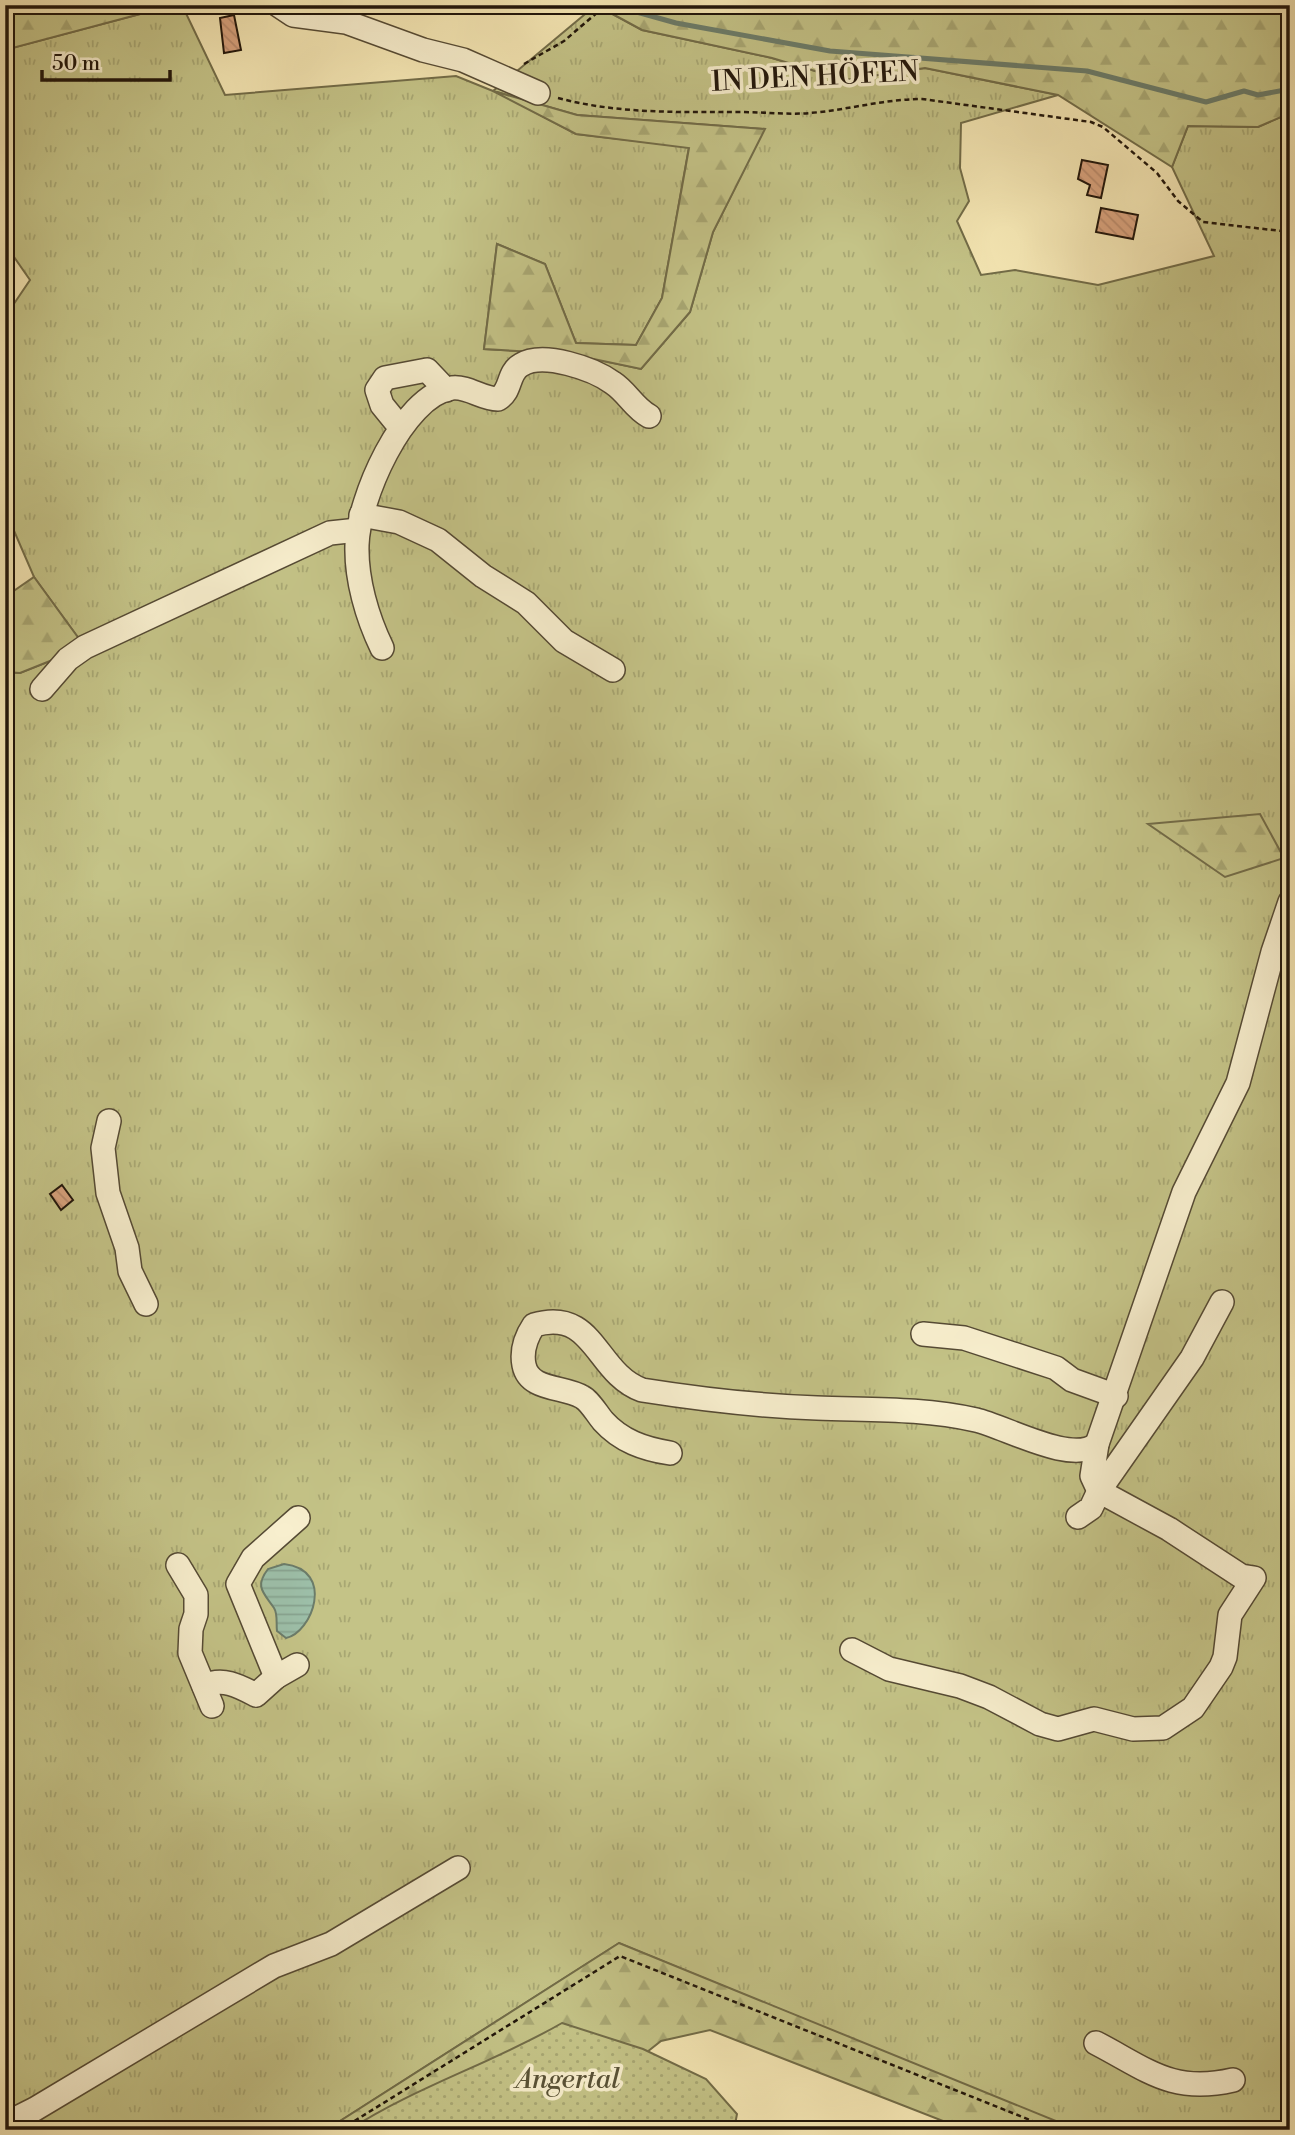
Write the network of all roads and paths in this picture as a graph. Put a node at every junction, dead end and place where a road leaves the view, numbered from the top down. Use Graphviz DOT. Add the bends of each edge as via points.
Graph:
graph roads {
  1 [pos="278,5"];
  2 [pos="606,5"];
  3 [pos="500,77"];
  4 [pos="538,93"];
  5 [pos="1290,232"];
  6 [pos="446,390"];
  7 [pos="649,416"];
  8 [pos="395,421"];
  9 [pos="360,523"];
  10 [pos="382,648"];
  11 [pos="613,670"];
  12 [pos="42,689"];
  13 [pos="1290,902"];
  14 [pos="108,1121"];
  15 [pos="1222,1302"];
  16 [pos="146,1304"];
  17 [pos="923,1334"];
  18 [pos="1116,1396"];
  19 [pos="1097,1444"];
  20 [pos="670,1453"];
  21 [pos="1099,1491"];
  22 [pos="1078,1517"];
  23 [pos="298,1518"];
  24 [pos="178,1565"];
  25 [pos="852,1650"];
  26 [pos="297,1665"];
  27 [pos="276,1677"];
  28 [pos="458,1868"];
  29 [pos="1096,2043"];
  30 [pos="1233,2080"];
  31 [pos="5,2124"];
  32 [pos="340,2130"];
  33 [pos="1055,2130"];
  1 -- 3 [label="street" via="293,15 346,22 463,60"];
  2 -- 3 [label="path" via="564,41"];
  3 -- 4 [label="street"];
  4 -- 5 [label="path, IN DEN HÖFEN" via="587,106 671,112 811,113 922,99 1091,122 1157,173 1178,201 1203,222"];
  6 -- 7 [label="street" via="462,389 498,399 508,391 518,366 561,362 612,382"];
  6 -- 8 [label="street" via="427,370 385,378 377,390"];
  6 -- 9 [label="street" via="419,409 391,442"];
  9 -- 10 [label="street" via="357,554 361,582"];
  9 -- 11 [label="street" via="399,522 438,540 526,603 564,641"];
  9 -- 12 [label="street" via="116,631 68,659"];
  13 -- 18 [label="street" via="1238,1083 1184,1192"];
  14 -- 16 [label="street" via="103,1148 108,1193 130,1271"];
  15 -- 21 [label="street" via="1192,1359"];
  17 -- 18 [label="street" via="964,1338 1056,1368 1072,1380"];
  18 -- 19 [label="street"];
  19 -- 20 [label="street" via="1083,1451 1067,1451 993,1424 936,1412 791,1407 642,1390 622,1380 596,1345 574,1326 555,1320 534,1325 523,1347 525,1373 533,1381 585,1398 611,1430 646,1449"];
  19 -- 21 [label="street" via="1092,1476"];
  21 -- 22 [label="street" via="1091,1508"];
  21 -- 25 [label="street" via="1241,1576 1254,1578 1230,1615 1221,1667 1193,1708 1163,1728 1133,1728 1094,1719 1058,1729 989,1697 889,1669"];
  23 -- 27 [label="street" via="253,1559 238,1584"];
  24 -- 27 [label="street" via="195,1595 190,1653 208,1696 215,1681 236,1684 256,1695"];
  26 -- 27 [label="street"];
  28 -- 31 [label="street" via="331,1944 274,1966"];
  29 -- 30 [label="street" via="1172,2082 1204,2087"];
  32 -- 33 [label="path" via="620,1956"];
}
